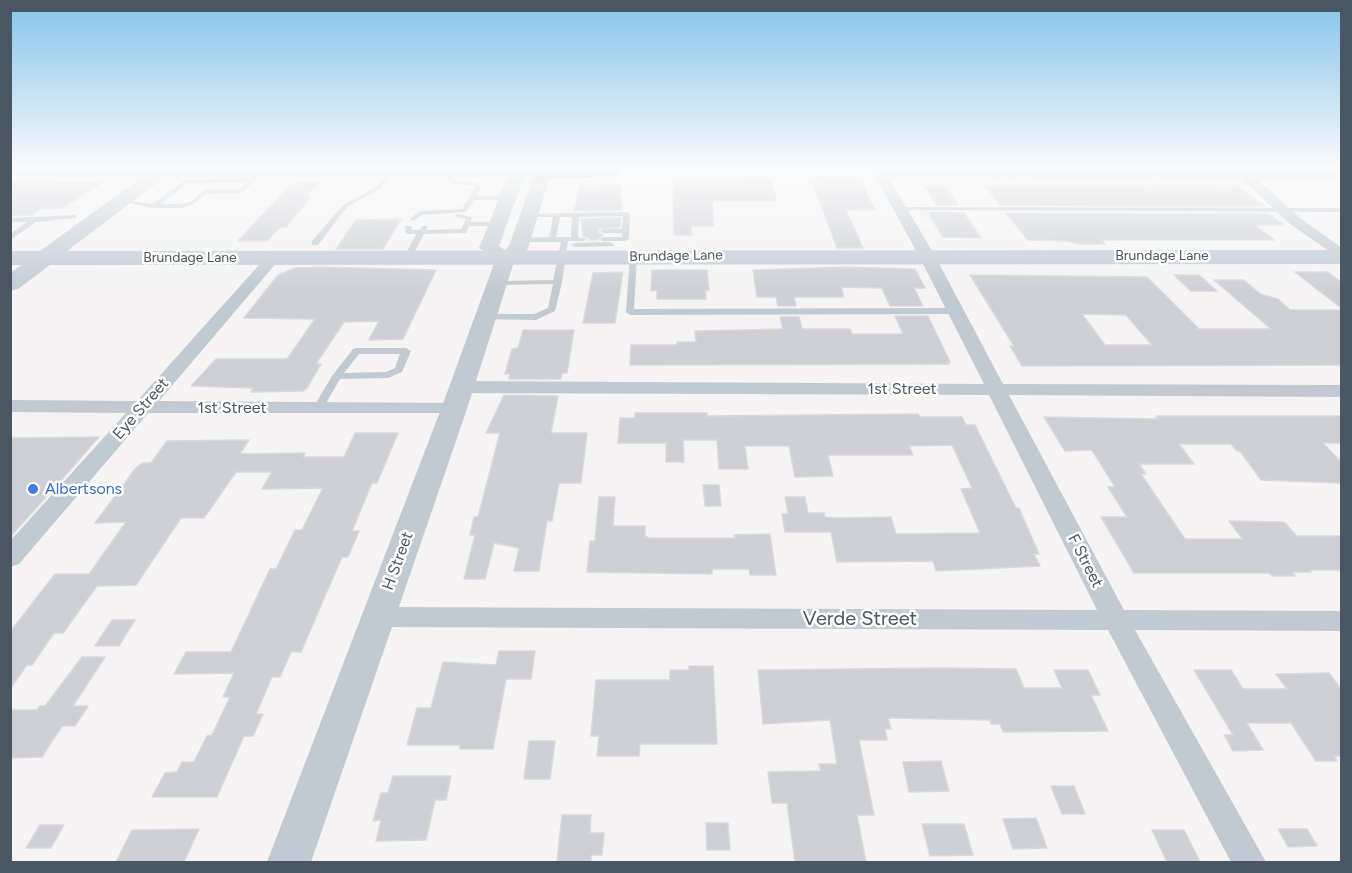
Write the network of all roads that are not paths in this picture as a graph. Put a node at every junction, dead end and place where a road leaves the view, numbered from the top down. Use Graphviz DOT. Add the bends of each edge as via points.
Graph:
graph roads {
  1 [pos="900,209"];
  2 [pos="84,210"];
  3 [pos="110,210"];
  4 [pos="342,210"];
  5 [pos="464,210"];
  6 [pos="503,210"];
  7 [pos="531,210"];
  8 [pos="1184,210"];
  9 [pos="1284,210"];
  10 [pos="1341,210"];
  11 [pos="529,215"];
  12 [pos="557,215"];
  13 [pos="576,215"];
  14 [pos="74,217"];
  15 [pos="10,220"];
  16 [pos="34,220"];
  17 [pos="463,220"];
  18 [pos="498,224"];
  19 [pos="408,228"];
  20 [pos="422,230"];
  21 [pos="625,231"];
  22 [pos="583,235"];
  23 [pos="521,240"];
  24 [pos="566,242"];
  25 [pos="315,243"];
  26 [pos="615,244"];
  27 [pos="12,254"];
  28 [pos="927,256"];
  29 [pos="1341,256"];
  30 [pos="46,258"];
  31 [pos="272,259"];
  32 [pos="407,259"];
  33 [pos="501,271"];
  34 [pos="558,282"];
  35 [pos="10,284"];
  36 [pos="956,311"];
  37 [pos="485,317"];
  38 [pos="337,376"];
  39 [pos="996,389"];
  40 [pos="1341,391"];
  41 [pos="458,398"];
  42 [pos="10,406"];
  43 [pos="142,407"];
  44 [pos="318,408"];
  45 [pos="10,558"];
  46 [pos="378,617"];
  47 [pos="1116,620"];
  48 [pos="1341,621"];
  49 [pos="289,862"];
  50 [pos="1249,862"];
  1 -- 28 [label="street, F Street"];
  2 -- 14 [label="main road"];
  3 -- 30 [label="main road"];
  4 -- 25 [label="lane"];
  5 -- 17 [label="lane" via="462,213 420,213 414,218"];
  6 -- 18 [label="street"];
  7 -- 11 [label="street"];
  8 -- 9 [label="lane"];
  9 -- 10 [label="lane"];
  9 -- 29 [label="street"];
  11 -- 12 [label="lane"];
  11 -- 23 [label="street"];
  12 -- 13 [label="lane"];
  12 -- 24 [label="lane"];
  13 -- 21 [label="lane" via="627,214"];
  13 -- 24 [label="lane"];
  14 -- 16 [label="lane"];
  14 -- 27 [label="main road"];
  15 -- 16 [label="lane"];
  16 -- 27 [label="lane"];
  17 -- 18 [label="lane"];
  17 -- 20 [label="lane" via="463,231"];
  18 -- 33 [label="street" via="489,248"];
  19 -- 20 [label="lane" via="409,232"];
  20 -- 32 [label="lane"];
  21 -- 26 [label="lane"];
  21 -- 26 [label="lane" via="625,239"];
  22 -- 24 [label="lane"];
  23 -- 24 [label="lane"];
  23 -- 33 [label="street, H Street"];
  24 -- 26 [label="main road, Brundage Lane"];
  24 -- 33 [label="main road, Brundage Lane"];
  24 -- 34 [label="lane"];
  26 -- 28 [label="main road, Brundage Lane"];
  26 -- 36 [label="lane" via="630,312"];
  27 -- 30 [label="main road, Brundage Lane"];
  28 -- 29 [label="main road, Brundage Lane"];
  28 -- 36 [label="street, F Street"];
  30 -- 31 [label="main road, Brundage Lane"];
  30 -- 35 [label="main road"];
  31 -- 32 [label="main road, Brundage Lane"];
  31 -- 43 [label="street, Eye Street"];
  32 -- 33 [label="main road, Brundage Lane"];
  33 -- 34 [label="lane"];
  33 -- 37 [label="street, H Street"];
  34 -- 37 [label="lane" via="552,309 536,316"];
  36 -- 39 [label="street, F Street"];
  37 -- 41 [label="street, H Street"];
  38 -- 38 [label="lane" via="356,351 406,351 399,370 388,375"];
  38 -- 44 [label="lane"];
  39 -- 40 [label="street, 1st Street"];
  39 -- 41 [label="street, 1st Street"];
  39 -- 47 [label="street, F Street"];
  41 -- 44 [label="street, 1st Street"];
  41 -- 46 [label="street, H Street"];
  42 -- 43 [label="street, 1st Street"];
  43 -- 44 [label="street, 1st Street"];
  43 -- 45 [label="street, Eye Street"];
  46 -- 47 [label="street, Verde Street"];
  46 -- 49 [label="street, H Street"];
  47 -- 48 [label="street, Verde Street"];
  47 -- 50 [label="street, F Street"];
}
